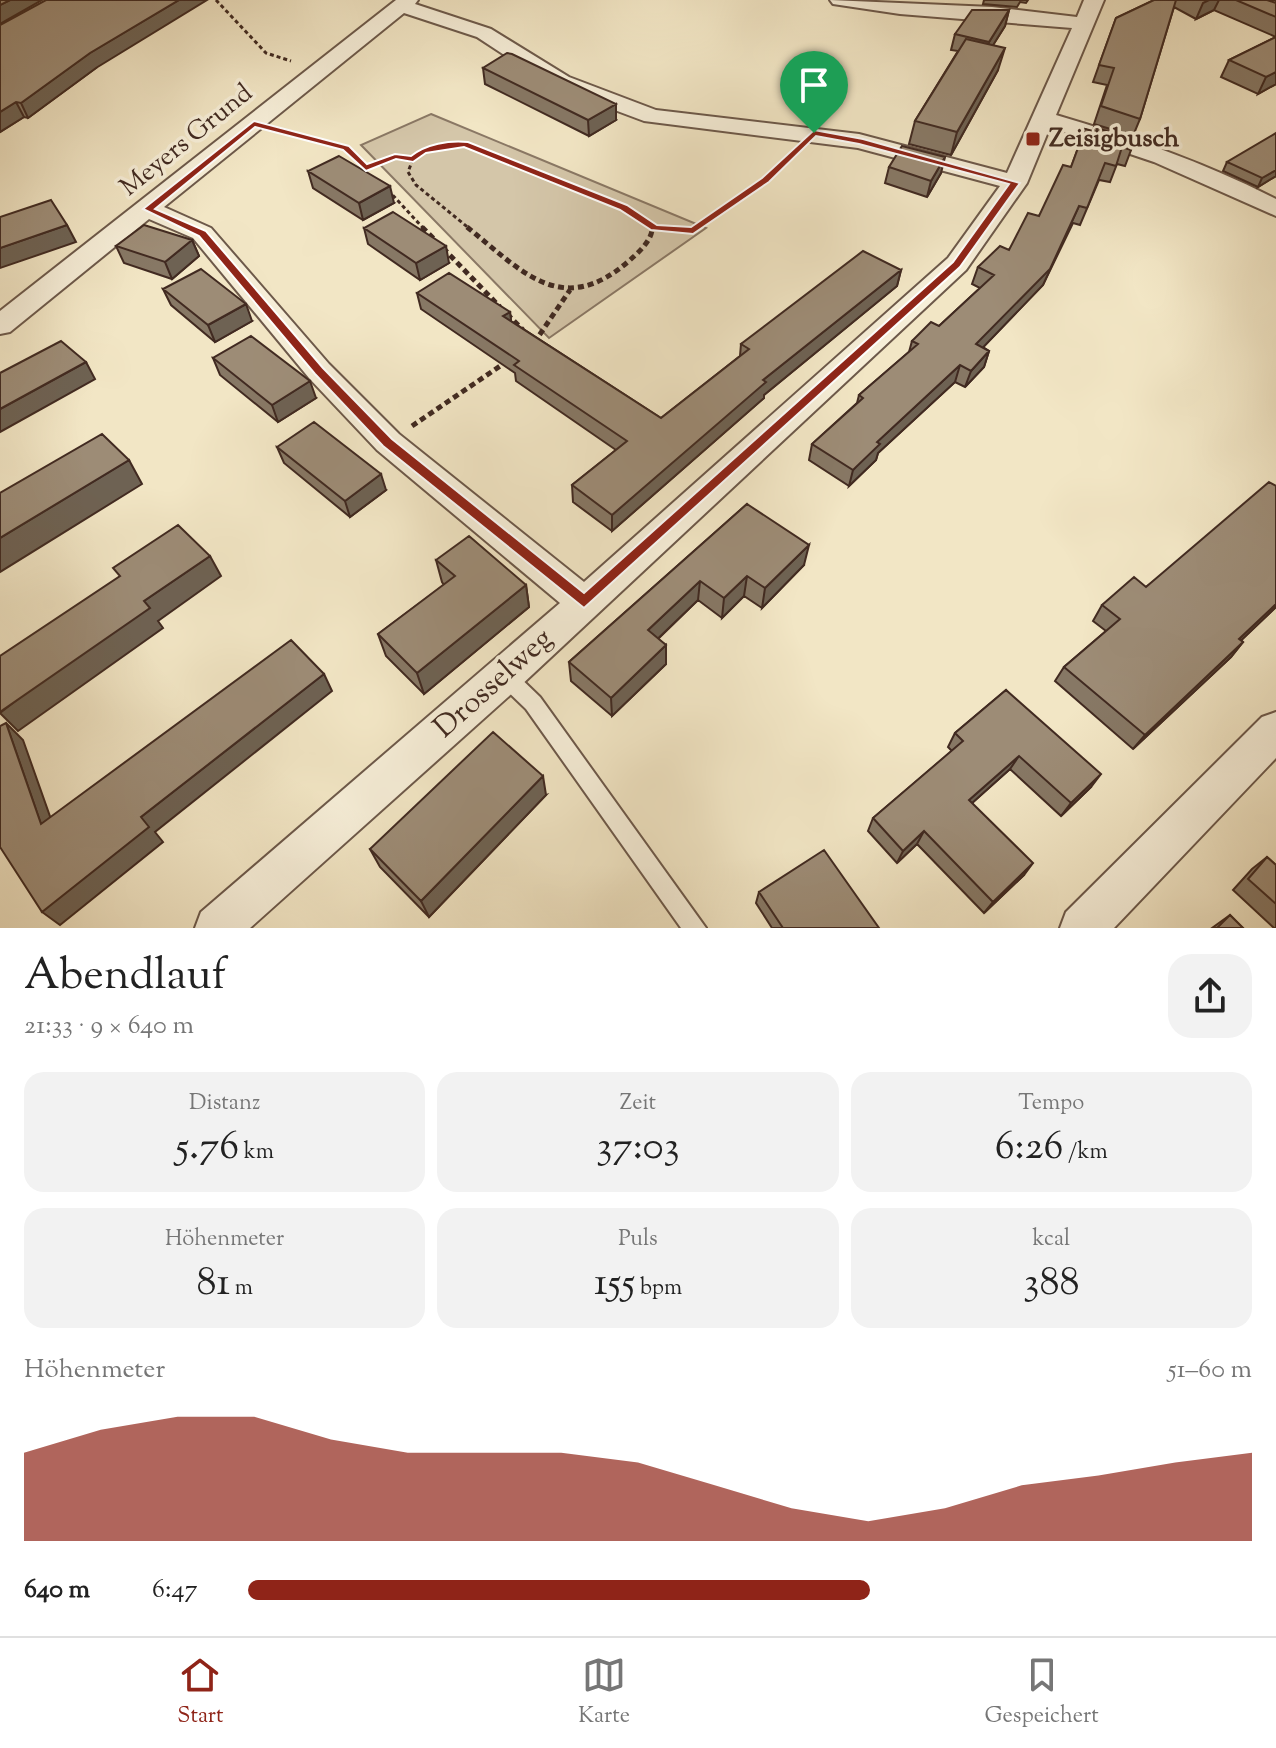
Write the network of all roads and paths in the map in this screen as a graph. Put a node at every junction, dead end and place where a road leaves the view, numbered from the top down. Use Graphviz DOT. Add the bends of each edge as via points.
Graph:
graph roads {
  1 [pos="216,0"];
  2 [pos="840,0"];
  3 [pos="1094,0"];
  4 [pos="404,3"];
  5 [pos="1083,24"];
  6 [pos="320,70"];
  7 [pos="1043,118"];
  8 [pos="254,124"];
  9 [pos="814,133"];
  10 [pos="413,159"];
  11 [pos="366,168"];
  12 [pos="376,178"];
  13 [pos="1015,183"];
  14 [pos="387,189"];
  15 [pos="148,209"];
  16 [pos="1276,209"];
  17 [pos="654,228"];
  18 [pos="570,290"];
  19 [pos="0,325"];
  20 [pos="534,342"];
  21 [pos="522,351"];
  22 [pos="510,359"];
  23 [pos="388,442"];
  24 [pos="584,602"];
  25 [pos="505,676"];
  26 [pos="1276,730"];
  27 [pos="217,928"];
  28 [pos="695,928"];
  29 [pos="1082,928"];
  1 -- 6 [label="path" via="266,53"];
  2 -- 5 [label="street" via="1033,14"];
  3 -- 5 [label="street, Drosselweg"];
  4 -- 6 [label="street, Meyers Grund"];
  4 -- 9 [label="street" via="484,33 561,82 613,104 652,116"];
  5 -- 7 [label="street, Drosselweg"];
  6 -- 8 [label="street, Meyers Grund"];
  7 -- 13 [label="street, Drosselweg"];
  7 -- 16 [label="street" via="1216,176"];
  8 -- 11 [label="path" via="346,148"];
  8 -- 15 [label="street, Meyers Grund"];
  9 -- 13 [label="street"];
  9 -- 17 [label="path" via="765,180 693,231"];
  10 -- 11 [label="path" via="395,156"];
  10 -- 17 [label="path" via="440,146 483,149 623,208"];
  10 -- 18 [label="path" via="408,172 416,185 534,281"];
  11 -- 12 [label="path"];
  13 -- 24 [label="street, Drosselweg" via="957,264"];
  14 -- 20 [label="path"];
  15 -- 19 [label="street, Meyers Grund"];
  15 -- 23 [label="street" via="202,233 319,371"];
  17 -- 18 [label="path" via="644,247 625,264"];
  18 -- 20 [label="path"];
  20 -- 21 [label="path"];
  22 -- 23 [label="path"];
  23 -- 24 [label="street"];
  24 -- 25 [label="street, Drosselweg"];
  25 -- 27 [label="street, Drosselweg"];
  25 -- 28 [label="lane" via="533,703"];
  26 -- 29 [label="street"];
}
